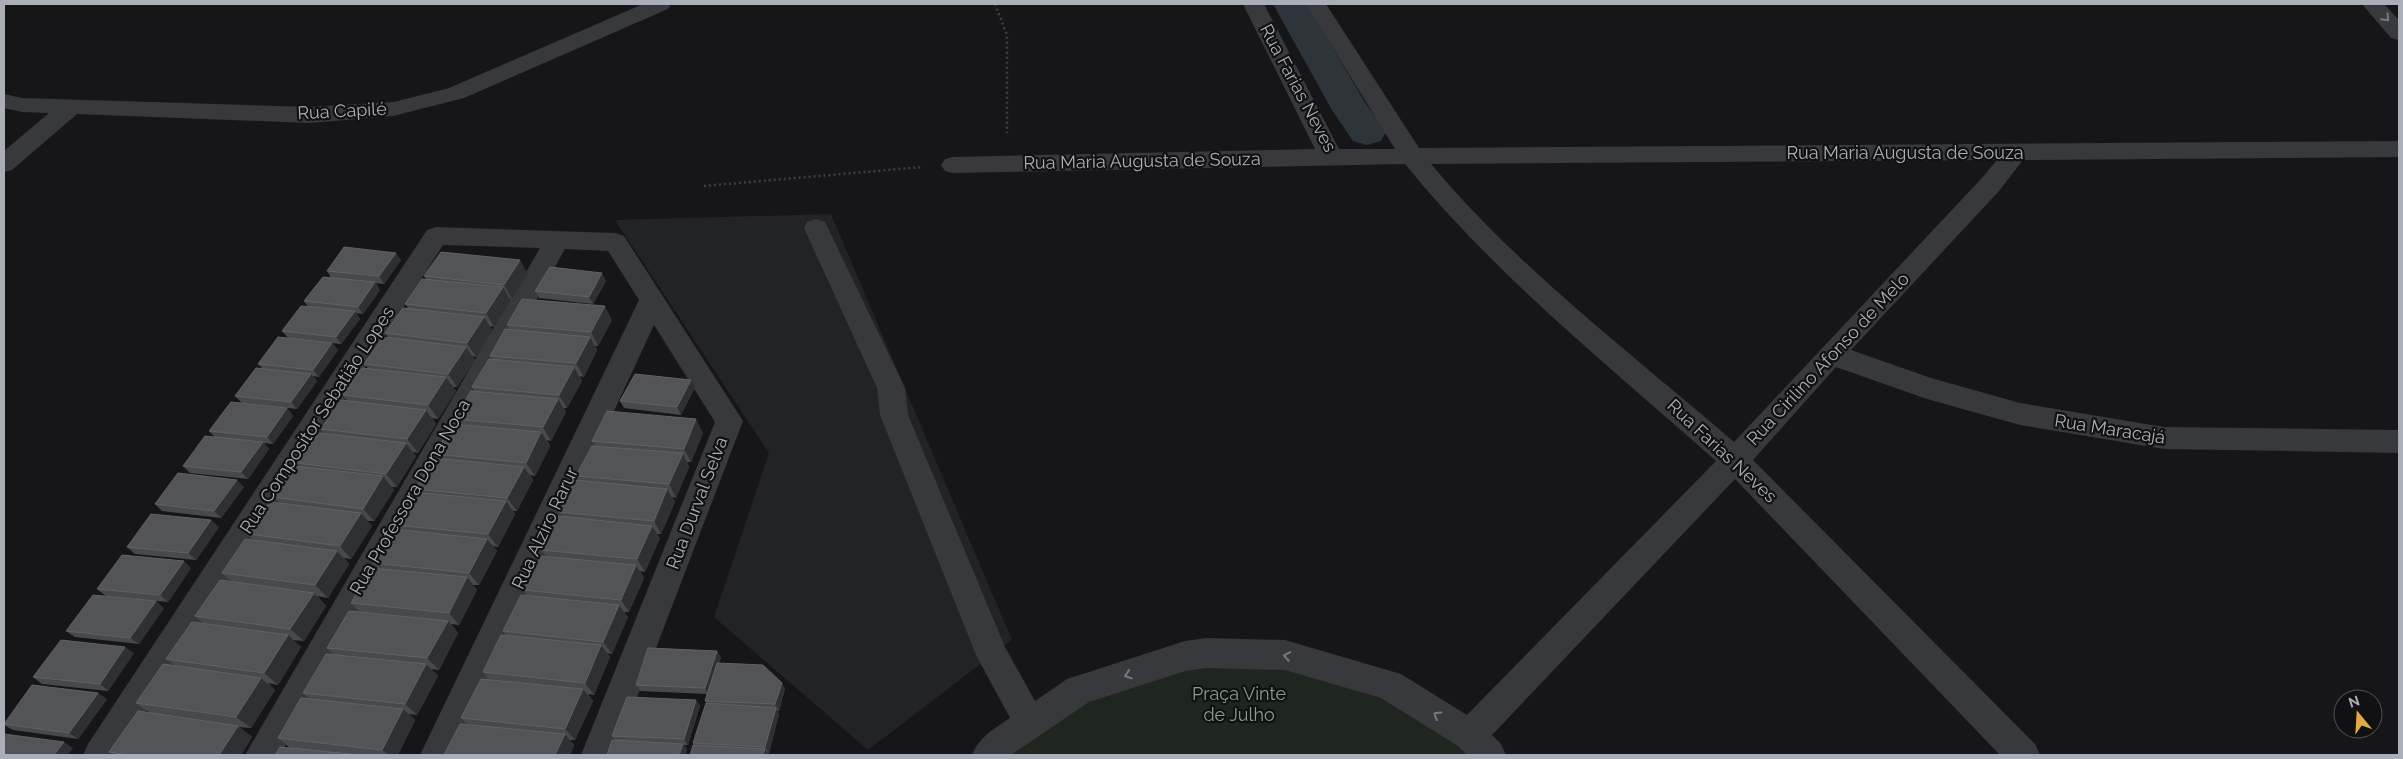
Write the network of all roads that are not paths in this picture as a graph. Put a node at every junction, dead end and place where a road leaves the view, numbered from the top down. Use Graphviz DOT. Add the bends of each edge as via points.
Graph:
graph roads {
  1 [pos="660,4"];
  2 [pos="1253,4"];
  3 [pos="1316,4"];
  4 [pos="2372,4"];
  5 [pos="2399,33"];
  6 [pos="4,101"];
  7 [pos="72,106"];
  8 [pos="2399,149"];
  9 [pos="2016,152"];
  10 [pos="1331,157"];
  11 [pos="1412,157"];
  12 [pos="4,164"];
  13 [pos="953,165"];
  14 [pos="816,228"];
  15 [pos="558,240"];
  16 [pos="615,242"];
  17 [pos="652,300"];
  18 [pos="1830,354"];
  19 [pos="2399,442"];
  20 [pos="1735,460"];
  21 [pos="1030,723"];
  22 [pos="1479,745"];
  23 [pos="100,755"];
  24 [pos="262,755"];
  25 [pos="437,755"];
  26 [pos="598,755"];
  27 [pos="989,755"];
  28 [pos="2023,755"];
  1 -- 7 [label="street, Rua Capilé" via="456,93 393,109 309,115"];
  2 -- 10 [label="street, Rua Farias Neves"];
  3 -- 11 [label="street, Rua Farias Neves"];
  4 -- 5 [label="street, one-way"];
  6 -- 7 [label="street, Rua Capilé" via="22,105"];
  7 -- 12 [label="street"];
  8 -- 9 [label="street, Rua Maria Augusta de Souza"];
  9 -- 11 [label="street, Rua Maria Augusta de Souza"];
  9 -- 18 [label="street, Rua Cirilino Afonso de Melo" via="1990,185"];
  10 -- 11 [label="street, Rua Farias Neves"];
  10 -- 13 [label="street, Rua Maria Augusta de Souza"];
  11 -- 20 [label="street, Rua Farias Neves" via="1451,204 1525,277"];
  14 -- 21 [label="street" via="891,388 894,415 992,655"];
  15 -- 16 [label="street, Rua Compositor Sebatião Lopes"];
  15 -- 23 [label="street, Rua Compositor Sebatião Lopes" via="436,236"];
  15 -- 24 [label="street, Rua Professora Dona Noca"];
  16 -- 17 [label="street, Rua Durval Selva"];
  17 -- 25 [label="street, Rua Alziro Rarur"];
  17 -- 26 [label="street, Rua Durval Selva" via="729,421"];
  18 -- 19 [label="street, Rua Maracajá" via="1927,388 2020,414 2155,437"];
  18 -- 20 [label="street, Rua Cirilino Afonso de Melo"];
  20 -- 22 [label="street, Rua Cirilino Afonso de Melo"];
  20 -- 28 [label="street, Rua Farias Neves"];
  22 -- 21 [label="street, Rua Cirilino Afonso de Melo, one-way" via="1389,685 1285,655 1206,653 1185,656 1080,690"];
  21 -- 27 [label="street, Rua Cirilino Afonso de Melo"];
}
